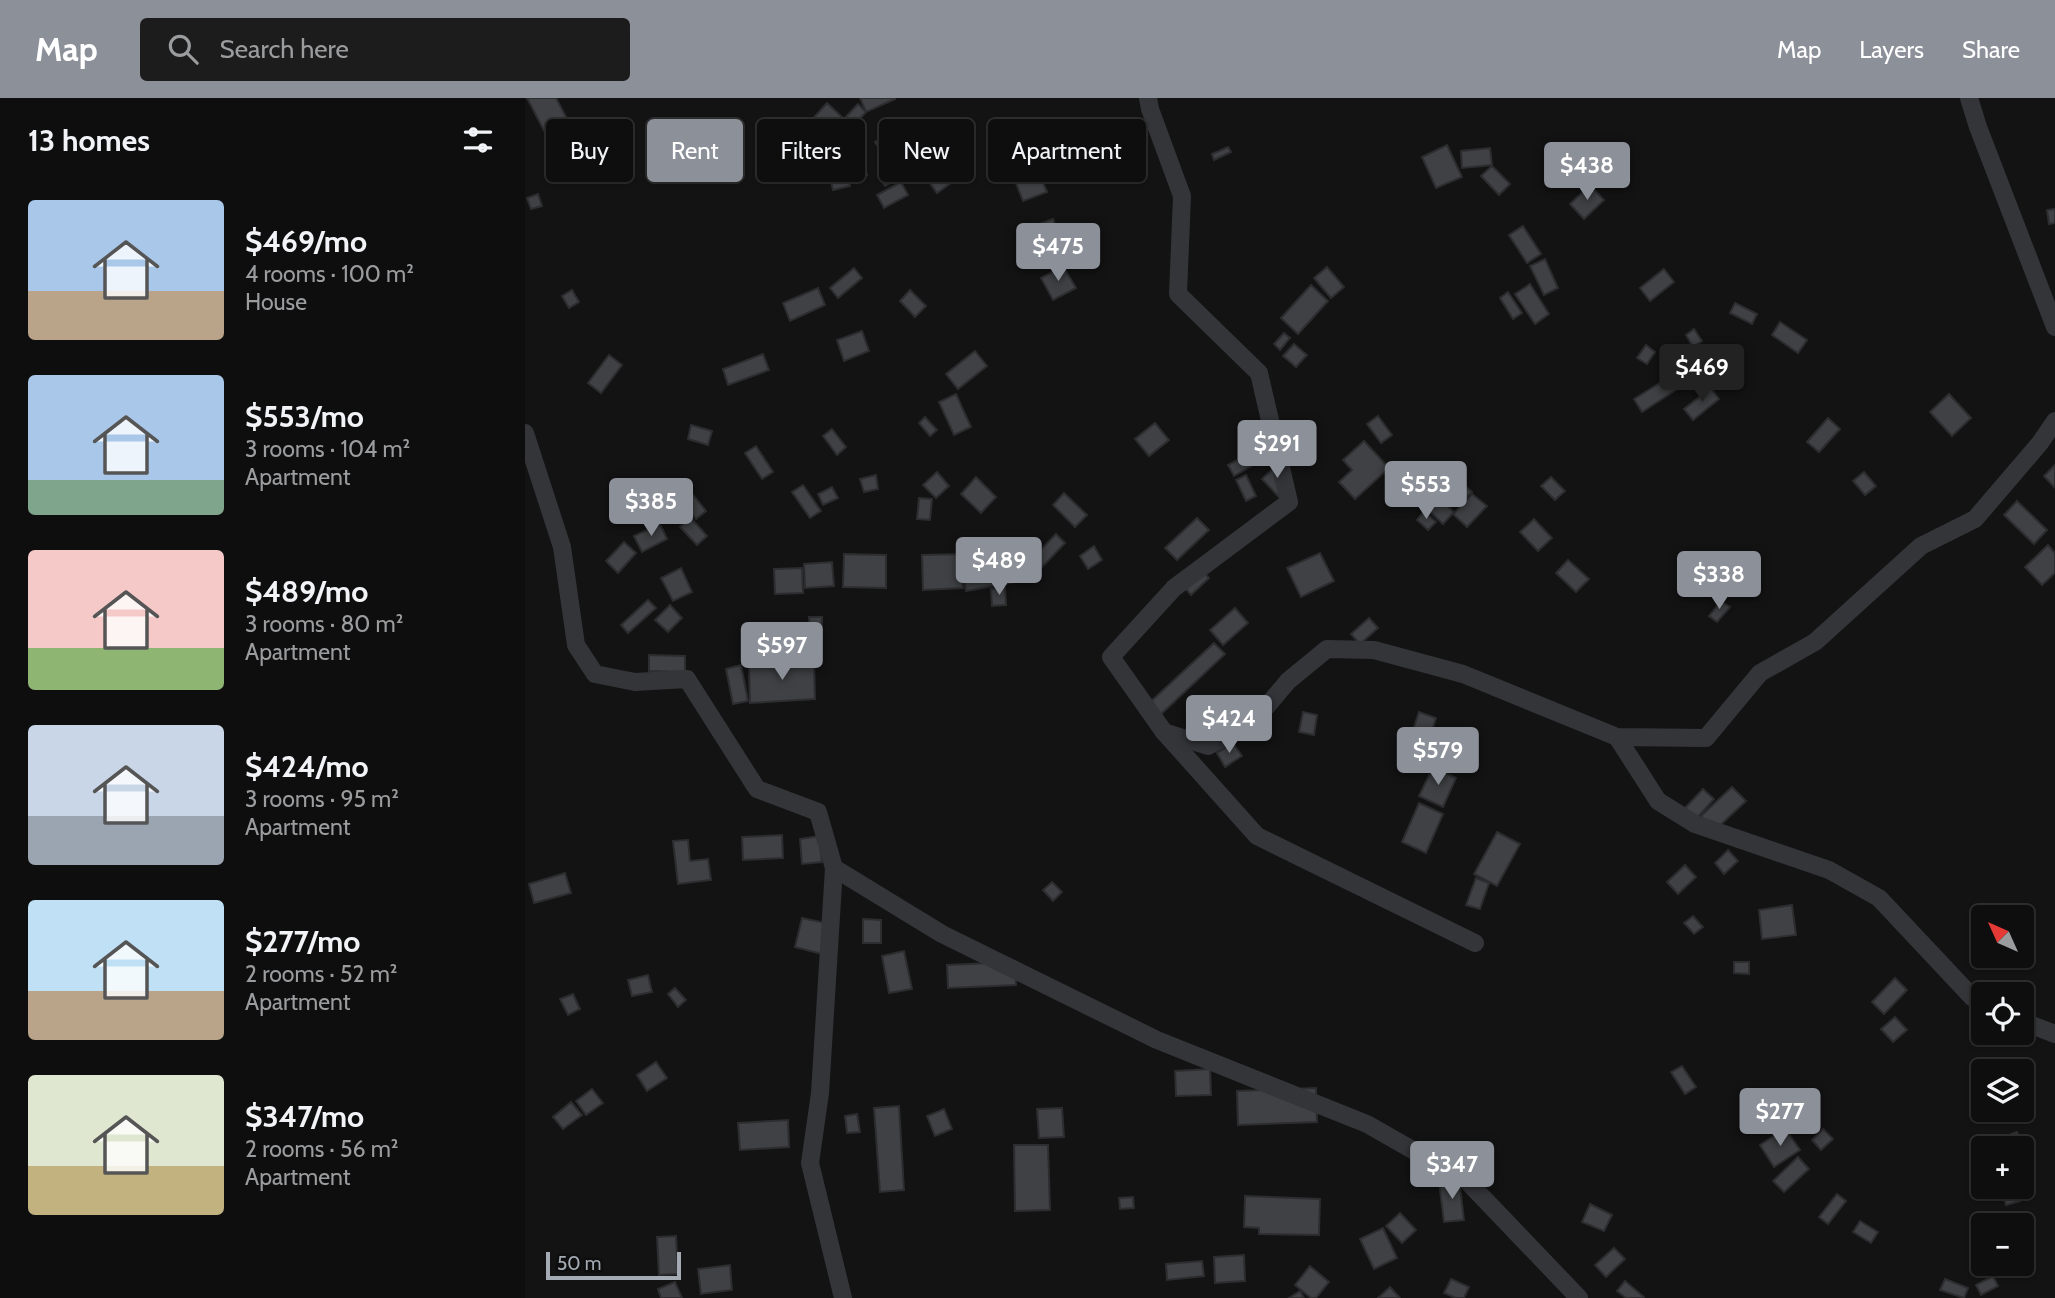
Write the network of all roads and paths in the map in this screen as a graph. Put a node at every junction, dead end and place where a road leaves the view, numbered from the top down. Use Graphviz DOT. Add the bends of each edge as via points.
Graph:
graph roads {
  1 [pos="1148,98"];
  2 [pos="1969,98"];
  3 [pos="2055,327"];
  4 [pos="2055,421"];
  5 [pos="525,433"];
  6 [pos="1164,732"];
  7 [pos="1617,737"];
  8 [pos="834,868"];
  9 [pos="1475,943"];
  10 [pos="1971,996"];
  11 [pos="2034,1026"];
  12 [pos="2055,1034"];
  13 [pos="843,1298"];
  14 [pos="1579,1298"];
  1 -- 6 [label="street" via="1182,196 1178,294 1259,373 1289,502 1174,588 1111,657"];
  2 -- 3 [label="street"];
  4 -- 7 [label="street" via="1975,519 1921,546 1815,642 1760,673 1706,738"];
  5 -- 8 [label="street" via="562,547 576,645 595,674 635,682 687,679 757,789 818,812"];
  6 -- 7 [label="street" via="1208,746 1242,729 1327,649 1374,650 1463,674"];
  6 -- 9 [label="street" via="1257,836"];
  7 -- 10 [label="street" via="1658,801 1695,824 1829,870 1879,898"];
  8 -- 13 [label="street" via="820,1093 810,1163"];
  8 -- 14 [label="street" via="943,934 1145,1034 1367,1124 1467,1181"];
  11 -- 12 [label="street"];
}
